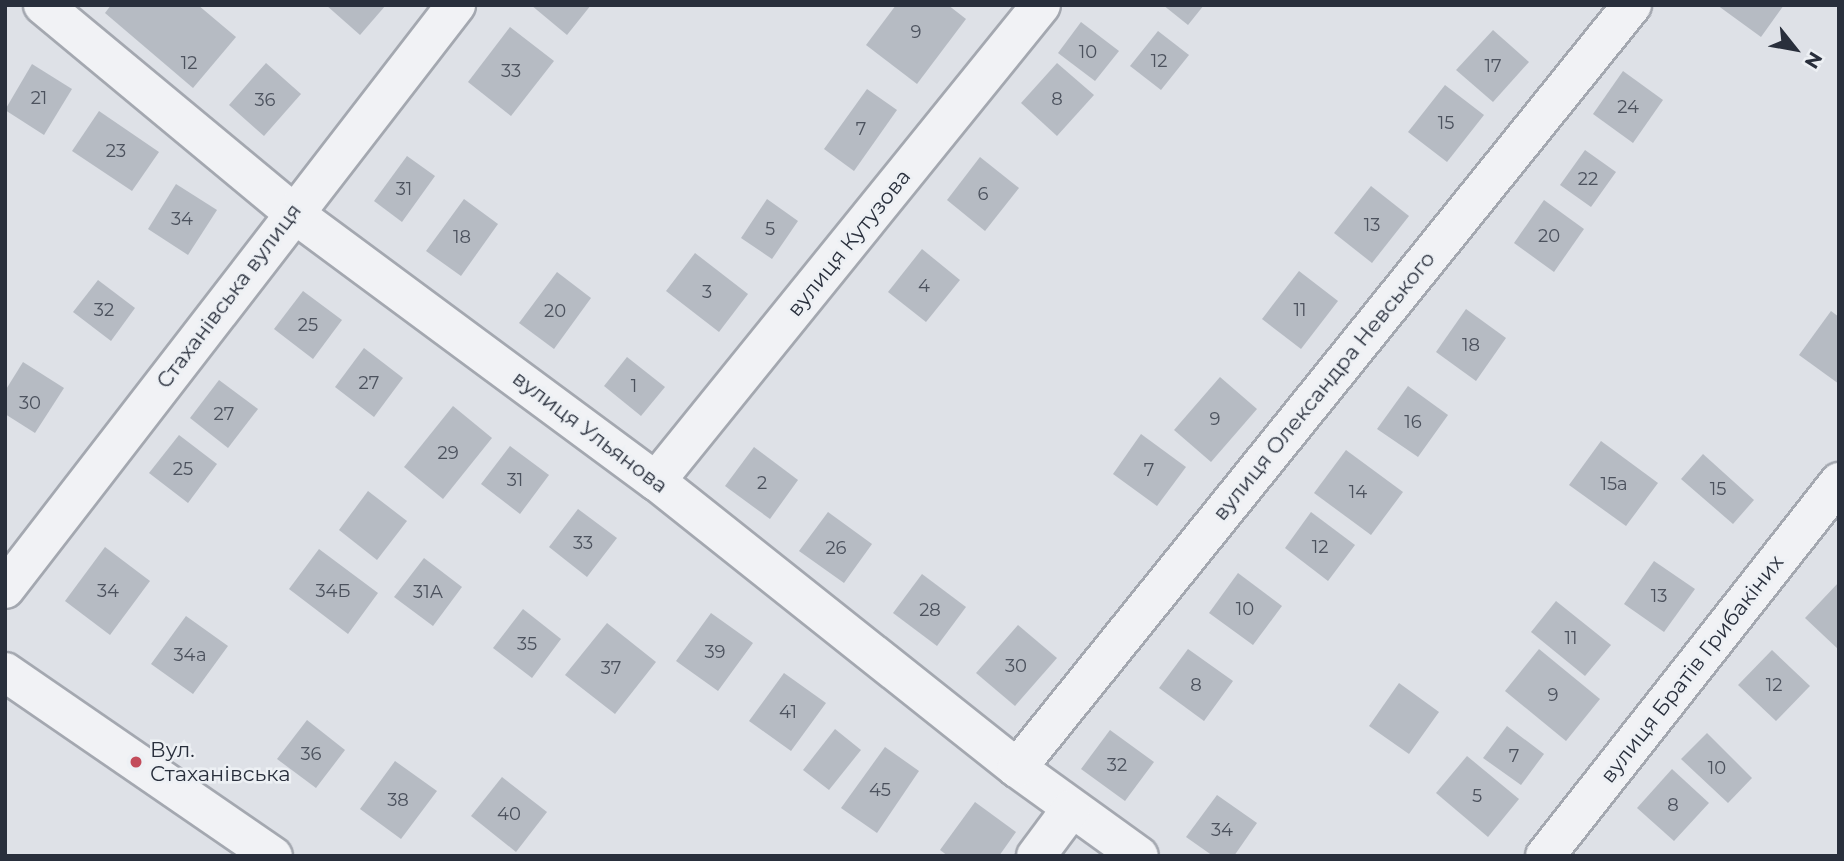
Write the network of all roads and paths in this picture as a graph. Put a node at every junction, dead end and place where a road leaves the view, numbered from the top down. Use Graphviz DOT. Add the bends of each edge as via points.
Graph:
graph roads {
  1 [pos="43,5"];
  2 [pos="456,5"];
  3 [pos="1041,5"];
  4 [pos="1632,5"];
  5 [pos="292,212"];
  6 [pos="656,481"];
  7 [pos="1839,482"];
  8 [pos="5,589"];
  9 [pos="5,672"];
  10 [pos="1017,768"];
  11 [pos="1071,809"];
  12 [pos="273,856"];
  13 [pos="1036,856"];
  14 [pos="1139,856"];
  15 [pos="1545,856"];
  1 -- 5 [label="street, вулиця Ульянова"];
  2 -- 5 [label="street, Стаханівська вулиця"];
  3 -- 6 [label="street, вулиця Кутузова"];
  4 -- 10 [label="street, вулиця Олександра Невського"];
  5 -- 6 [label="street, вулиця Ульянова"];
  5 -- 8 [label="street, Стаханівська вулиця"];
  6 -- 10 [label="street, вулиця Ульянова"];
  7 -- 15 [label="street, вулиця Братів Грибакіних"];
  9 -- 12 [label="street"];
  10 -- 11 [label="street, вулиця Ульянова"];
  11 -- 13 [label="street"];
  11 -- 14 [label="street, вулиця Ульянова"];
}
